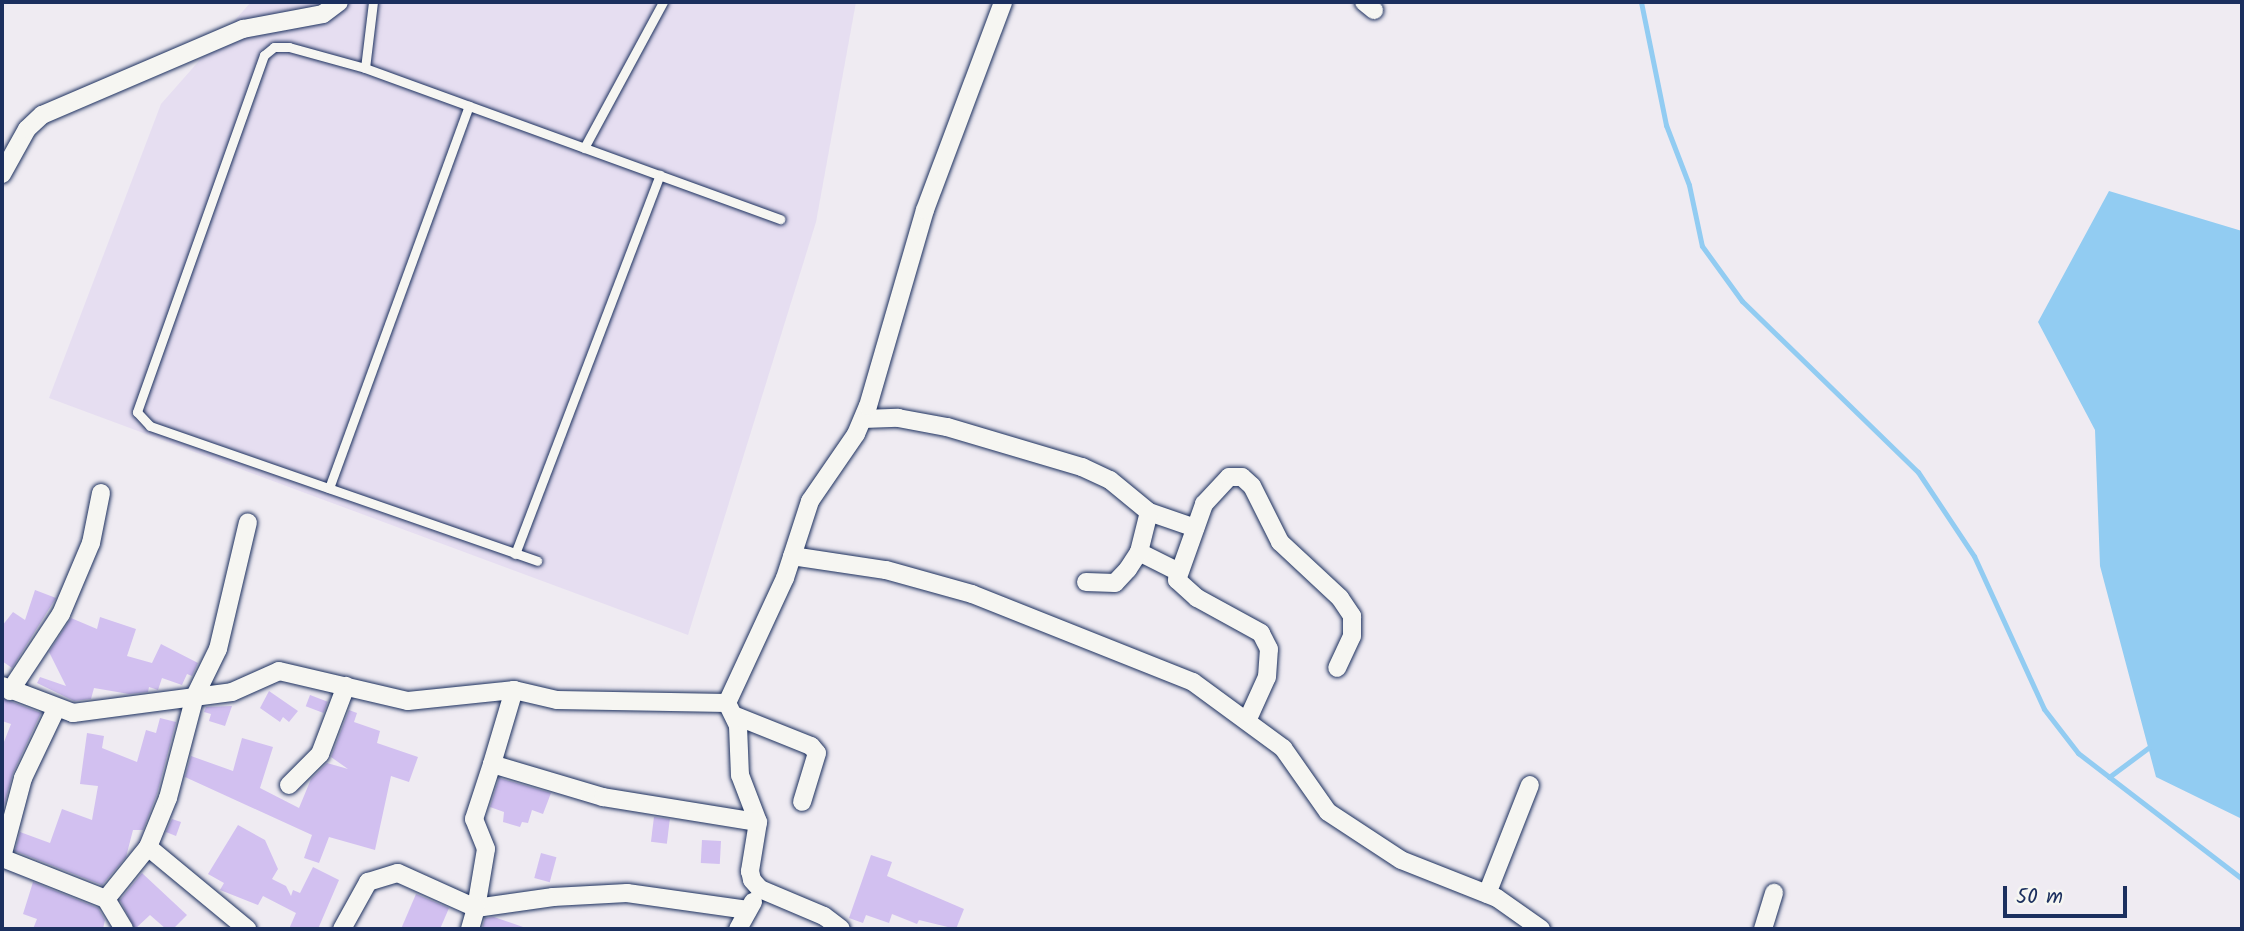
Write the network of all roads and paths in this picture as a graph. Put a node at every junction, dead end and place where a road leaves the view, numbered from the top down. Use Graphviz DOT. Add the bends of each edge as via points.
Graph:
graph roads {
  1 [pos="338,2"];
  2 [pos="373,2"];
  3 [pos="663,2"];
  4 [pos="1003,2"];
  5 [pos="365,68"];
  6 [pos="469,107"];
  7 [pos="583,148"];
  8 [pos="2,174"];
  9 [pos="660,175"];
  10 [pos="780,219"];
  11 [pos="863,419"];
  12 [pos="329,488"];
  13 [pos="101,493"];
  14 [pos="1149,512"];
  15 [pos="248,522"];
  16 [pos="1195,528"];
  17 [pos="1139,552"];
  18 [pos="515,554"];
  19 [pos="793,556"];
  20 [pos="537,561"];
  21 [pos="1177,571"];
  22 [pos="1086,582"];
  23 [pos="1338,668"];
  24 [pos="346,685"];
  25 [pos="6,688"];
  26 [pos="514,690"];
  27 [pos="195,696"];
  28 [pos="56,709"];
  29 [pos="731,709"];
  30 [pos="1247,721"];
  31 [pos="492,764"];
  32 [pos="289,785"];
  33 [pos="1530,785"];
  34 [pos="802,802"];
  35 [pos="758,822"];
  36 [pos="148,847"];
  37 [pos="2,858"];
  38 [pos="760,889"];
  39 [pos="1774,893"];
  40 [pos="1487,894"];
  41 [pos="106,899"];
  42 [pos="476,908"];
  43 [pos="748,910"];
  44 [pos="124,929"];
  45 [pos="247,929"];
  46 [pos="342,929"];
  47 [pos="470,929"];
  48 [pos="738,929"];
  49 [pos="841,929"];
  50 [pos="1541,929"];
  51 [pos="1763,929"];
  1 -- 8 [label="street" via="323,14 243,29 42,115 27,129"];
  2 -- 5 [label="lane"];
  3 -- 7 [label="lane"];
  4 -- 11 [label="street" via="925,210 897,317"];
  5 -- 6 [label="lane"];
  5 -- 12 [label="lane" via="289,47 274,47 264,55 137,412 150,426"];
  6 -- 7 [label="lane"];
  6 -- 12 [label="lane"];
  7 -- 9 [label="lane"];
  9 -- 10 [label="lane"];
  9 -- 18 [label="lane"];
  11 -- 14 [label="street" via="898,418 947,427 1082,467 1110,480"];
  11 -- 19 [label="street" via="810,501"];
  12 -- 18 [label="lane"];
  13 -- 25 [label="street" via="91,542 61,614"];
  14 -- 16 [label="street"];
  14 -- 17 [label="street"];
  15 -- 27 [label="street" via="218,649"];
  16 -- 21 [label="street"];
  16 -- 23 [label="street" via="1215,488 1229,477 1242,477 1252,486 1280,542 1352,615 1352,636"];
  17 -- 21 [label="street"];
  17 -- 22 [label="street" via="1115,583"];
  18 -- 20 [label="lane"];
  19 -- 29 [label="street"];
  19 -- 30 [label="street" via="886,570 1037,617 1193,682"];
  21 -- 30 [label="street" via="1180,586 1261,633 1269,649 1267,677"];
  24 -- 26 [label="street" via="408,701"];
  24 -- 27 [label="street" via="279,671 232,692"];
  24 -- 32 [label="street" via="320,754"];
  25 -- 28 [label="street"];
  26 -- 29 [label="street" via="557,700"];
  26 -- 31 [label="street"];
  27 -- 28 [label="street" via="90,713"];
  27 -- 36 [label="street" via="168,798"];
  28 -- 37 [label="street" via="23,778"];
  29 -- 34 [label="street" via="817,753"];
  29 -- 35 [label="street" via="740,775"];
  30 -- 40 [label="street" via="1283,748 1328,812 1418,869"];
  31 -- 35 [label="street" via="603,797 656,802"];
  31 -- 42 [label="street" via="474,818 486,849"];
  33 -- 40 [label="street"];
  35 -- 38 [label="street" via="750,871"];
  36 -- 41 [label="street"];
  36 -- 45 [label="street"];
  37 -- 41 [label="street"];
  38 -- 43 [label="street"];
  38 -- 49 [label="street" via="824,916"];
  39 -- 51 [label="street"];
  40 -- 50 [label="street"];
  41 -- 44 [label="street"];
  42 -- 43 [label="street" via="627,893"];
  42 -- 46 [label="street" via="390,873 368,882"];
  42 -- 47 [label="street"];
  43 -- 48 [label="street"];
}
